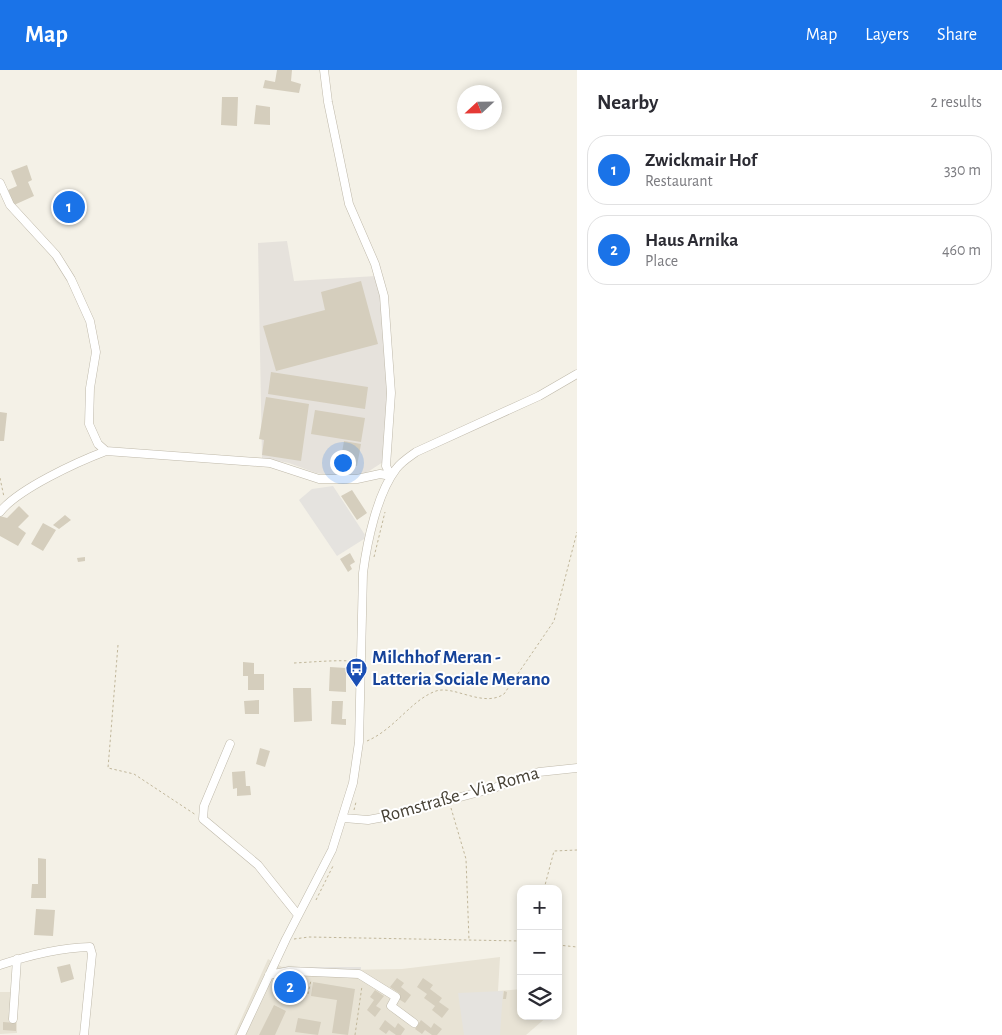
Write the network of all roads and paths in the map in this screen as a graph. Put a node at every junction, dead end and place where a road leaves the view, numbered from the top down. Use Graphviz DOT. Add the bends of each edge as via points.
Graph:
graph roads {
  1 [pos="324,70"];
  2 [pos="0,183"];
  3 [pos="577,374"];
  4 [pos="106,452"];
  5 [pos="391,476"];
  6 [pos="0,478"];
  7 [pos="7,503"];
  8 [pos="0,512"];
  9 [pos="385,512"];
  10 [pos="577,532"];
  11 [pos="374,557"];
  12 [pos="118,645"];
  13 [pos="294,662"];
  14 [pos="361,662"];
  15 [pos="367,736"];
  16 [pos="230,744"];
  17 [pos="577,768"];
  18 [pos="356,800"];
  19 [pos="448,800"];
  20 [pos="203,819"];
  21 [pos="347,819"];
  22 [pos="577,850"];
  23 [pos="336,859"];
  24 [pos="545,885"];
  25 [pos="315,900"];
  26 [pos="298,915"];
  27 [pos="297,932"];
  28 [pos="294,939"];
  29 [pos="468,940"];
  30 [pos="517,941"];
  31 [pos="291,944"];
  32 [pos="562,945"];
  33 [pos="577,947"];
  34 [pos="17,959"];
  35 [pos="0,965"];
  36 [pos="313,972"];
  37 [pos="269,975"];
  38 [pos="363,976"];
  39 [pos="308,994"];
  40 [pos="13,1019"];
  41 [pos="414,1023"];
  42 [pos="84,1035"];
  43 [pos="242,1035"];
  44 [pos="354,1035"];
  1 -- 5 [label="street" via="349,204 375,264 384,296 390,393 386,466"];
  2 -- 4 [label="street" via="10,205 56,255 90,321 96,352 88,424"];
  3 -- 5 [label="street" via="539,396 416,452"];
  4 -- 5 [label="street" via="270,462 319,479"];
  4 -- 7 [label="street" via="88,458"];
  5 -- 14 [label="street" via="366,547"];
  6 -- 7 [label="path"];
  7 -- 8 [label="street"];
  9 -- 11 [label="path"];
  10 -- 15 [label="path" via="554,621 504,694 485,699 438,690 421,699 391,728 366,742"];
  12 -- 20 [label="path" via="108,768 134,774"];
  13 -- 14 [label="path"];
  14 -- 21 [label="street" via="359,742"];
  16 -- 20 [label="street" via="204,806"];
  17 -- 19 [label="street, Romstraße - Via Roma" via="539,772"];
  18 -- 21 [label="path"];
  19 -- 21 [label="street, Romstraße - Via Roma" via="384,817"];
  19 -- 29 [label="path" via="466,859"];
  20 -- 26 [label="street" via="258,865"];
  21 -- 26 [label="street"];
  22 -- 24 [label="path" via="554,851"];
  23 -- 25 [label="path"];
  26 -- 37 [label="street"];
  27 -- 28 [label="path"];
  28 -- 29 [label="path"];
  28 -- 31 [label="path"];
  29 -- 30 [label="path"];
  32 -- 33 [label="path"];
  34 -- 35 [label="street"];
  34 -- 40 [label="street"];
  34 -- 42 [label="street" via="34,953 90,947"];
  36 -- 37 [label="street" via="289,971"];
  36 -- 38 [label="street"];
  36 -- 39 [label="path"];
  37 -- 43 [label="street"];
  38 -- 41 [label="street" via="396,997 391,1006"];
  38 -- 44 [label="path"];
}
